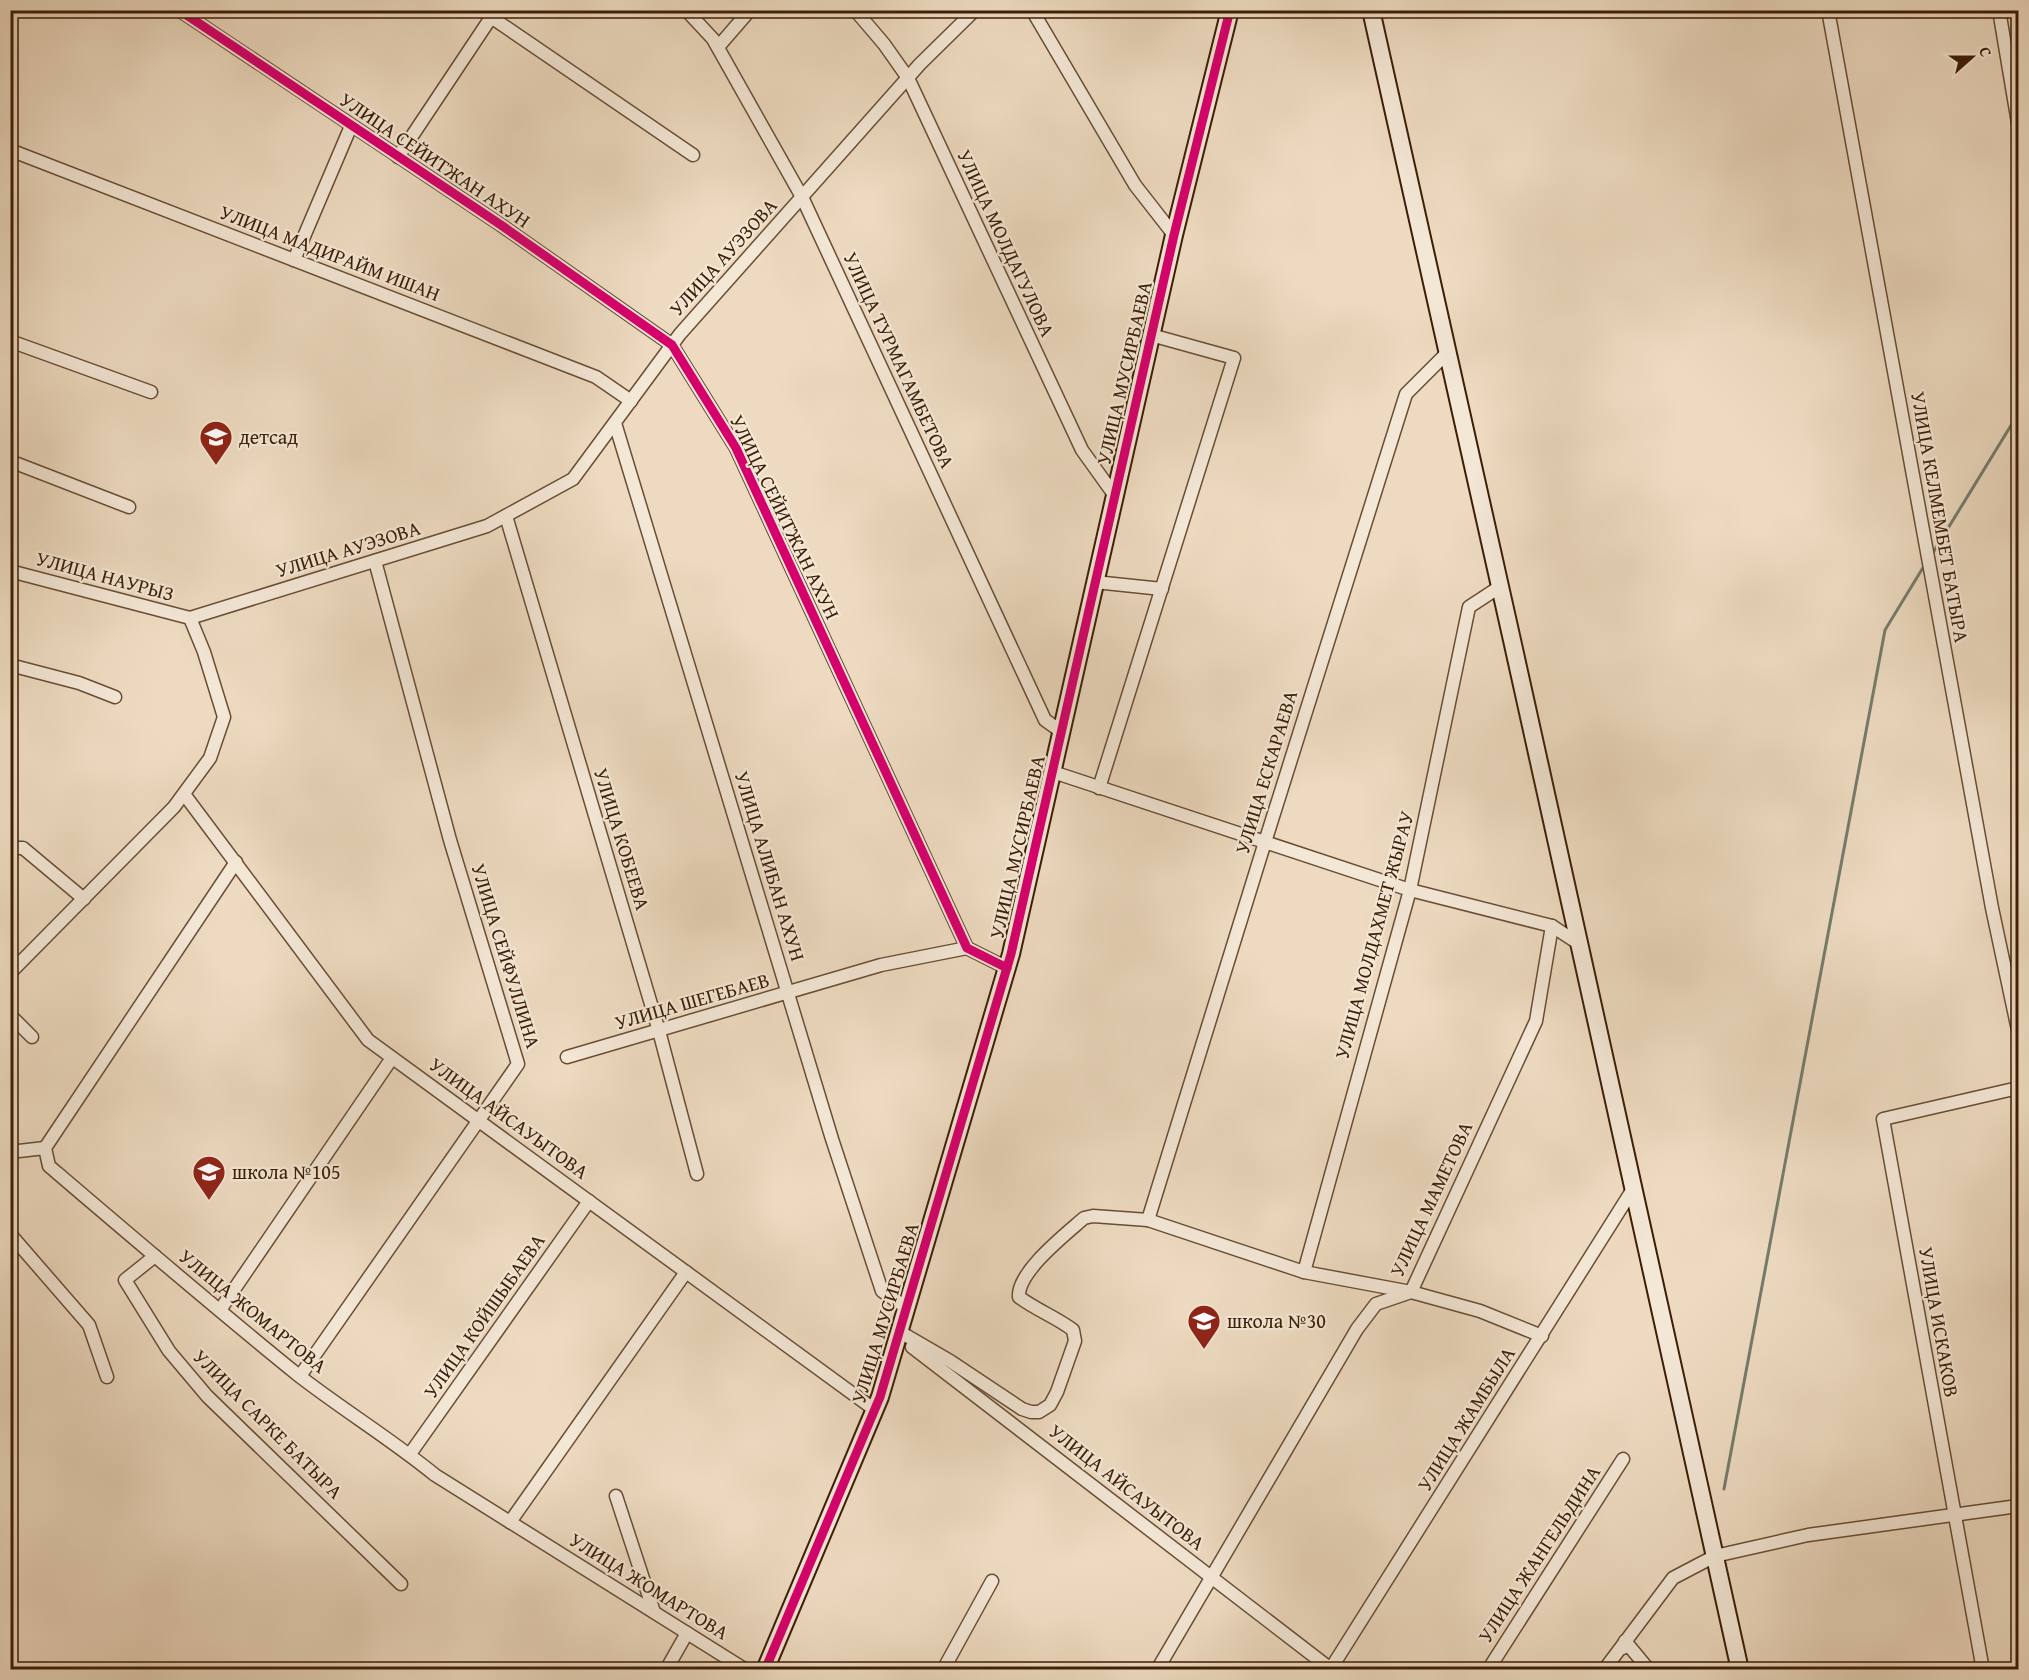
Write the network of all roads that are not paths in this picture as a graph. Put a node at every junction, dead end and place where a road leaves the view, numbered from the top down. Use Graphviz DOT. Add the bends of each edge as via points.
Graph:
graph roads {
  1 [pos="178,10"];
  2 [pos="686,10"];
  3 [pos="750,10"];
  4 [pos="855,10"];
  5 [pos="975,10"];
  6 [pos="1032,10"];
  7 [pos="1230,10"];
  8 [pos="1371,10"];
  9 [pos="1827,10"];
  10 [pos="1999,10"];
  11 [pos="494,14"];
  12 [pos="718,47"];
  13 [pos="908,78"];
  14 [pos="2019,123"];
  15 [pos="351,126"];
  16 [pos="10,150"];
  17 [pos="693,155"];
  18 [pos="398,157"];
  19 [pos="802,197"];
  20 [pos="1174,235"];
  21 [pos="294,260"];
  22 [pos="1151,335"];
  23 [pos="10,342"];
  24 [pos="672,345"];
  25 [pos="1448,352"];
  26 [pos="151,392"];
  27 [pos="631,401"];
  28 [pos="615,423"];
  29 [pos="10,460"];
  30 [pos="1115,496"];
  31 [pos="129,507"];
  32 [pos="506,516"];
  33 [pos="375,561"];
  34 [pos="10,571"];
  35 [pos="1095,582"];
  36 [pos="1501,586"];
  37 [pos="1162,589"];
  38 [pos="190,618"];
  39 [pos="10,665"];
  40 [pos="116,697"];
  41 [pos="1062,732"];
  42 [pos="1053,772"];
  43 [pos="1100,788"];
  44 [pos="184,794"];
  45 [pos="1264,842"];
  46 [pos="10,848"];
  47 [pos="236,862"];
  48 [pos="1410,890"];
  49 [pos="84,899"];
  50 [pos="1552,926"];
  51 [pos="1581,945"];
  52 [pos="967,948"];
  53 [pos="1008,968"];
  54 [pos="10,973"];
  55 [pos="788,993"];
  56 [pos="10,1015"];
  57 [pos="2019,1030"];
  58 [pos="659,1031"];
  59 [pos="32,1037"];
  60 [pos="567,1057"];
  61 [pos="392,1058"];
  62 [pos="2019,1088"];
  63 [pos="479,1120"];
  64 [pos="45,1148"];
  65 [pos="10,1152"];
  66 [pos="697,1174"];
  67 [pos="1633,1189"];
  68 [pos="589,1201"];
  69 [pos="1148,1220"];
  70 [pos="10,1234"];
  71 [pos="155,1256"];
  72 [pos="686,1272"];
  73 [pos="1304,1272"];
  74 [pos="1411,1292"];
  75 [pos="907,1308"];
  76 [pos="220,1310"];
  77 [pos="899,1334"];
  78 [pos="1542,1336"];
  79 [pos="300,1376"];
  80 [pos="107,1377"];
  81 [pos="875,1410"];
  82 [pos="410,1454"];
  83 [pos="1623,1459"];
  84 [pos="616,1496"];
  85 [pos="2019,1506"];
  86 [pos="1954,1515"];
  87 [pos="510,1522"];
  88 [pos="1715,1556"];
  89 [pos="1212,1578"];
  90 [pos="992,1581"];
  91 [pos="401,1584"];
  92 [pos="654,1612"];
  93 [pos="687,1633"];
  94 [pos="1625,1641"];
  95 [pos="1331,1669"];
  96 [pos="666,1670"];
  97 [pos="746,1670"];
  98 [pos="765,1670"];
  99 [pos="943,1670"];
  100 [pos="1157,1670"];
  101 [pos="1488,1670"];
  102 [pos="1604,1670"];
  103 [pos="1613,1670"];
  104 [pos="1649,1670"];
  105 [pos="1740,1670"];
  106 [pos="1983,1670"];
  1 -- 15 [label="street, УЛИЦА СЕЙИТЖАН АХУН"];
  2 -- 12 [label="street, УЛИЦА ТУРМАГАМБЕТОВА"];
  3 -- 12 [label="street"];
  4 -- 13 [label="street, УЛИЦА МОЛДАГУЛОВА"];
  5 -- 13 [label="street, УЛИЦА АУЭЗОВА"];
  6 -- 20 [label="street" via="1135,185"];
  7 -- 20 [label="street, УЛИЦА МУСИРБАЕВА"];
  8 -- 25 [label="street"];
  9 -- 57 [label="street, УЛИЦА КЕЛМЕМБЕТ БАТЫРА" via="1992,908"];
  10 -- 14 [label="street"];
  11 -- 17 [label="street"];
  11 -- 18 [label="street"];
  12 -- 19 [label="street, УЛИЦА ТУРМАГАМБЕТОВА"];
  13 -- 19 [label="street, УЛИЦА АУЭЗОВА"];
  13 -- 30 [label="street, УЛИЦА МОЛДАГУЛОВА" via="1082,450"];
  15 -- 18 [label="street, УЛИЦА СЕЙИТЖАН АХУН"];
  15 -- 21 [label="street"];
  16 -- 21 [label="street, УЛИЦА МАДИРАЙМ ИШАН"];
  18 -- 24 [label="street, УЛИЦА СЕЙИТЖАН АХУН"];
  19 -- 24 [label="street, УЛИЦА АУЭЗОВА"];
  19 -- 41 [label="street, УЛИЦА ТУРМАГАМБЕТОВА" via="1045,720"];
  20 -- 22 [label="street, УЛИЦА МУСИРБАЕВА"];
  21 -- 27 [label="street, УЛИЦА МАДИРАЙМ ИШАН" via="596,378"];
  22 -- 30 [label="street, УЛИЦА МУСИРБАЕВА"];
  22 -- 37 [label="street" via="1234,358"];
  23 -- 26 [label="street"];
  24 -- 27 [label="street, УЛИЦА АУЭЗОВА"];
  24 -- 52 [label="street, УЛИЦА СЕЙИТЖАН АХУН" via="736,448"];
  25 -- 36 [label="street"];
  25 -- 45 [label="street, УЛИЦА ЕСКАРАЕВА" via="1406,394"];
  27 -- 28 [label="street, УЛИЦА АУЭЗОВА"];
  28 -- 32 [label="street, УЛИЦА АУЭЗОВА" via="573,479"];
  28 -- 55 [label="street, УЛИЦА АЛИБАН АХУН"];
  29 -- 31 [label="street"];
  30 -- 35 [label="street, УЛИЦА МУСИРБАЕВА"];
  32 -- 33 [label="street, УЛИЦА АУЭЗОВА" via="487,526"];
  32 -- 58 [label="street, УЛИЦА КОБЕЕВА"];
  33 -- 38 [label="street, УЛИЦА АУЭЗОВА"];
  33 -- 63 [label="street, УЛИЦА СЕЙФУЛЛИНА" via="450,840 518,1064"];
  34 -- 38 [label="street, УЛИЦА НАУРЫЗ"];
  35 -- 37 [label="street"];
  35 -- 41 [label="street, УЛИЦА МУСИРБАЕВА"];
  36 -- 48 [label="street, УЛИЦА МОЛДАХМЕТ ЖЫРАУ" via="1469,607"];
  36 -- 51 [label="street"];
  37 -- 43 [label="street"];
  38 -- 44 [label="street" via="224,717 210,758"];
  39 -- 40 [label="street"];
  41 -- 42 [label="street, УЛИЦА МУСИРБАЕВА"];
  42 -- 43 [label="street"];
  42 -- 53 [label="street, УЛИЦА МУСИРБАЕВА"];
  43 -- 45 [label="street"];
  44 -- 47 [label="street, УЛИЦА АЙСАУЫТОВА"];
  44 -- 49 [label="street"];
  45 -- 48 [label="street"];
  45 -- 69 [label="street, УЛИЦА ЕСКАРАЕВА"];
  46 -- 49 [label="street" via="23,848"];
  47 -- 61 [label="street, УЛИЦА АЙСАУЫТОВА" via="368,1040"];
  47 -- 64 [label="street"];
  48 -- 50 [label="street"];
  48 -- 73 [label="street, УЛИЦА МОЛДАХМЕТ ЖЫРАУ"];
  49 -- 54 [label="street"];
  50 -- 51 [label="street"];
  50 -- 74 [label="street, УЛИЦА МАМЕТОВА" via="1536,1021"];
  51 -- 67 [label="street"];
  52 -- 53 [label="street"];
  52 -- 55 [label="street, УЛИЦА ШЕГЕБАЕВ" via="881,965"];
  53 -- 75 [label="street, УЛИЦА МУСИРБАЕВА"];
  55 -- 58 [label="street, УЛИЦА ШЕГЕБАЕВ"];
  55 -- 75 [label="street, УЛИЦА АЛИБАН АХУН" via="882,1291"];
  56 -- 59 [label="street"];
  58 -- 60 [label="street, УЛИЦА ШЕГЕБАЕВ"];
  58 -- 66 [label="street, УЛИЦА КОБЕЕВА"];
  61 -- 63 [label="street, УЛИЦА АЙСАУЫТОВА"];
  61 -- 76 [label="street"];
  62 -- 86 [label="street, УЛИЦА ИСКАКОВ" via="1883,1119"];
  63 -- 68 [label="street, УЛИЦА АЙСАУЫТОВА"];
  63 -- 79 [label="street, УЛИЦА СЕЙФУЛЛИНА"];
  64 -- 65 [label="street"];
  64 -- 71 [label="street, УЛИЦА ЖОМАРТОВА" via="49,1166"];
  67 -- 78 [label="street, УЛИЦА ЖАМБЫЛА"];
  67 -- 88 [label="street"];
  68 -- 72 [label="street, УЛИЦА АЙСАУЫТОВА"];
  68 -- 82 [label="street, УЛИЦА КОЙШЫБАЕВА"];
  69 -- 73 [label="street"];
  69 -- 77 [label="street" via="1084,1218 1025,1277 1019,1297 1062,1321 1073,1330 1075,1341 1057,1392 1050,1405 1039,1412 1022,1409 950,1361"];
  70 -- 80 [label="street" via="89,1325"];
  71 -- 76 [label="street, УЛИЦА ЖОМАРТОВА"];
  71 -- 91 [label="street, УЛИЦА САРКЕ БАТЫРА" via="125,1280 170,1352 207,1396"];
  72 -- 81 [label="street, УЛИЦА АЙСАУЫТОВА"];
  72 -- 87 [label="street"];
  73 -- 74 [label="street"];
  74 -- 78 [label="street" via="1480,1311"];
  74 -- 89 [label="street, УЛИЦА МАМЕТОВА" via="1376,1304 1357,1329"];
  75 -- 77 [label="street, УЛИЦА МУСИРБАЕВА"];
  76 -- 79 [label="street, УЛИЦА ЖОМАРТОВА"];
  77 -- 81 [label="street, УЛИЦА МУСИРБАЕВА"];
  77 -- 89 [label="street, УЛИЦА АЙСАУЫТОВА"];
  78 -- 95 [label="street, УЛИЦА ЖАМБЫЛА"];
  79 -- 82 [label="street, УЛИЦА ЖОМАРТОВА"];
  81 -- 98 [label="street, УЛИЦА МУСИРБАЕВА"];
  82 -- 87 [label="street, УЛИЦА ЖОМАРТОВА" via="435,1475"];
  83 -- 101 [label="street, УЛИЦА ЖАНГЕЛЬДИНА"];
  84 -- 92 [label="street"];
  85 -- 86 [label="street"];
  86 -- 88 [label="street" via="1808,1535"];
  86 -- 106 [label="street, УЛИЦА ИСКАКОВ"];
  87 -- 92 [label="street, УЛИЦА ЖОМАРТОВА"];
  88 -- 94 [label="street" via="1673,1578"];
  88 -- 105 [label="street"];
  89 -- 95 [label="street, УЛИЦА АЙСАУЫТОВА"];
  89 -- 100 [label="street, УЛИЦА МАМЕТОВА"];
  90 -- 99 [label="street"];
  92 -- 93 [label="street, УЛИЦА ЖОМАРТОВА"];
  93 -- 96 [label="street"];
  93 -- 97 [label="street, УЛИЦА ЖОМАРТОВА"];
  94 -- 102 [label="street"];
  94 -- 103 [label="street"];
  94 -- 104 [label="street"];
}
